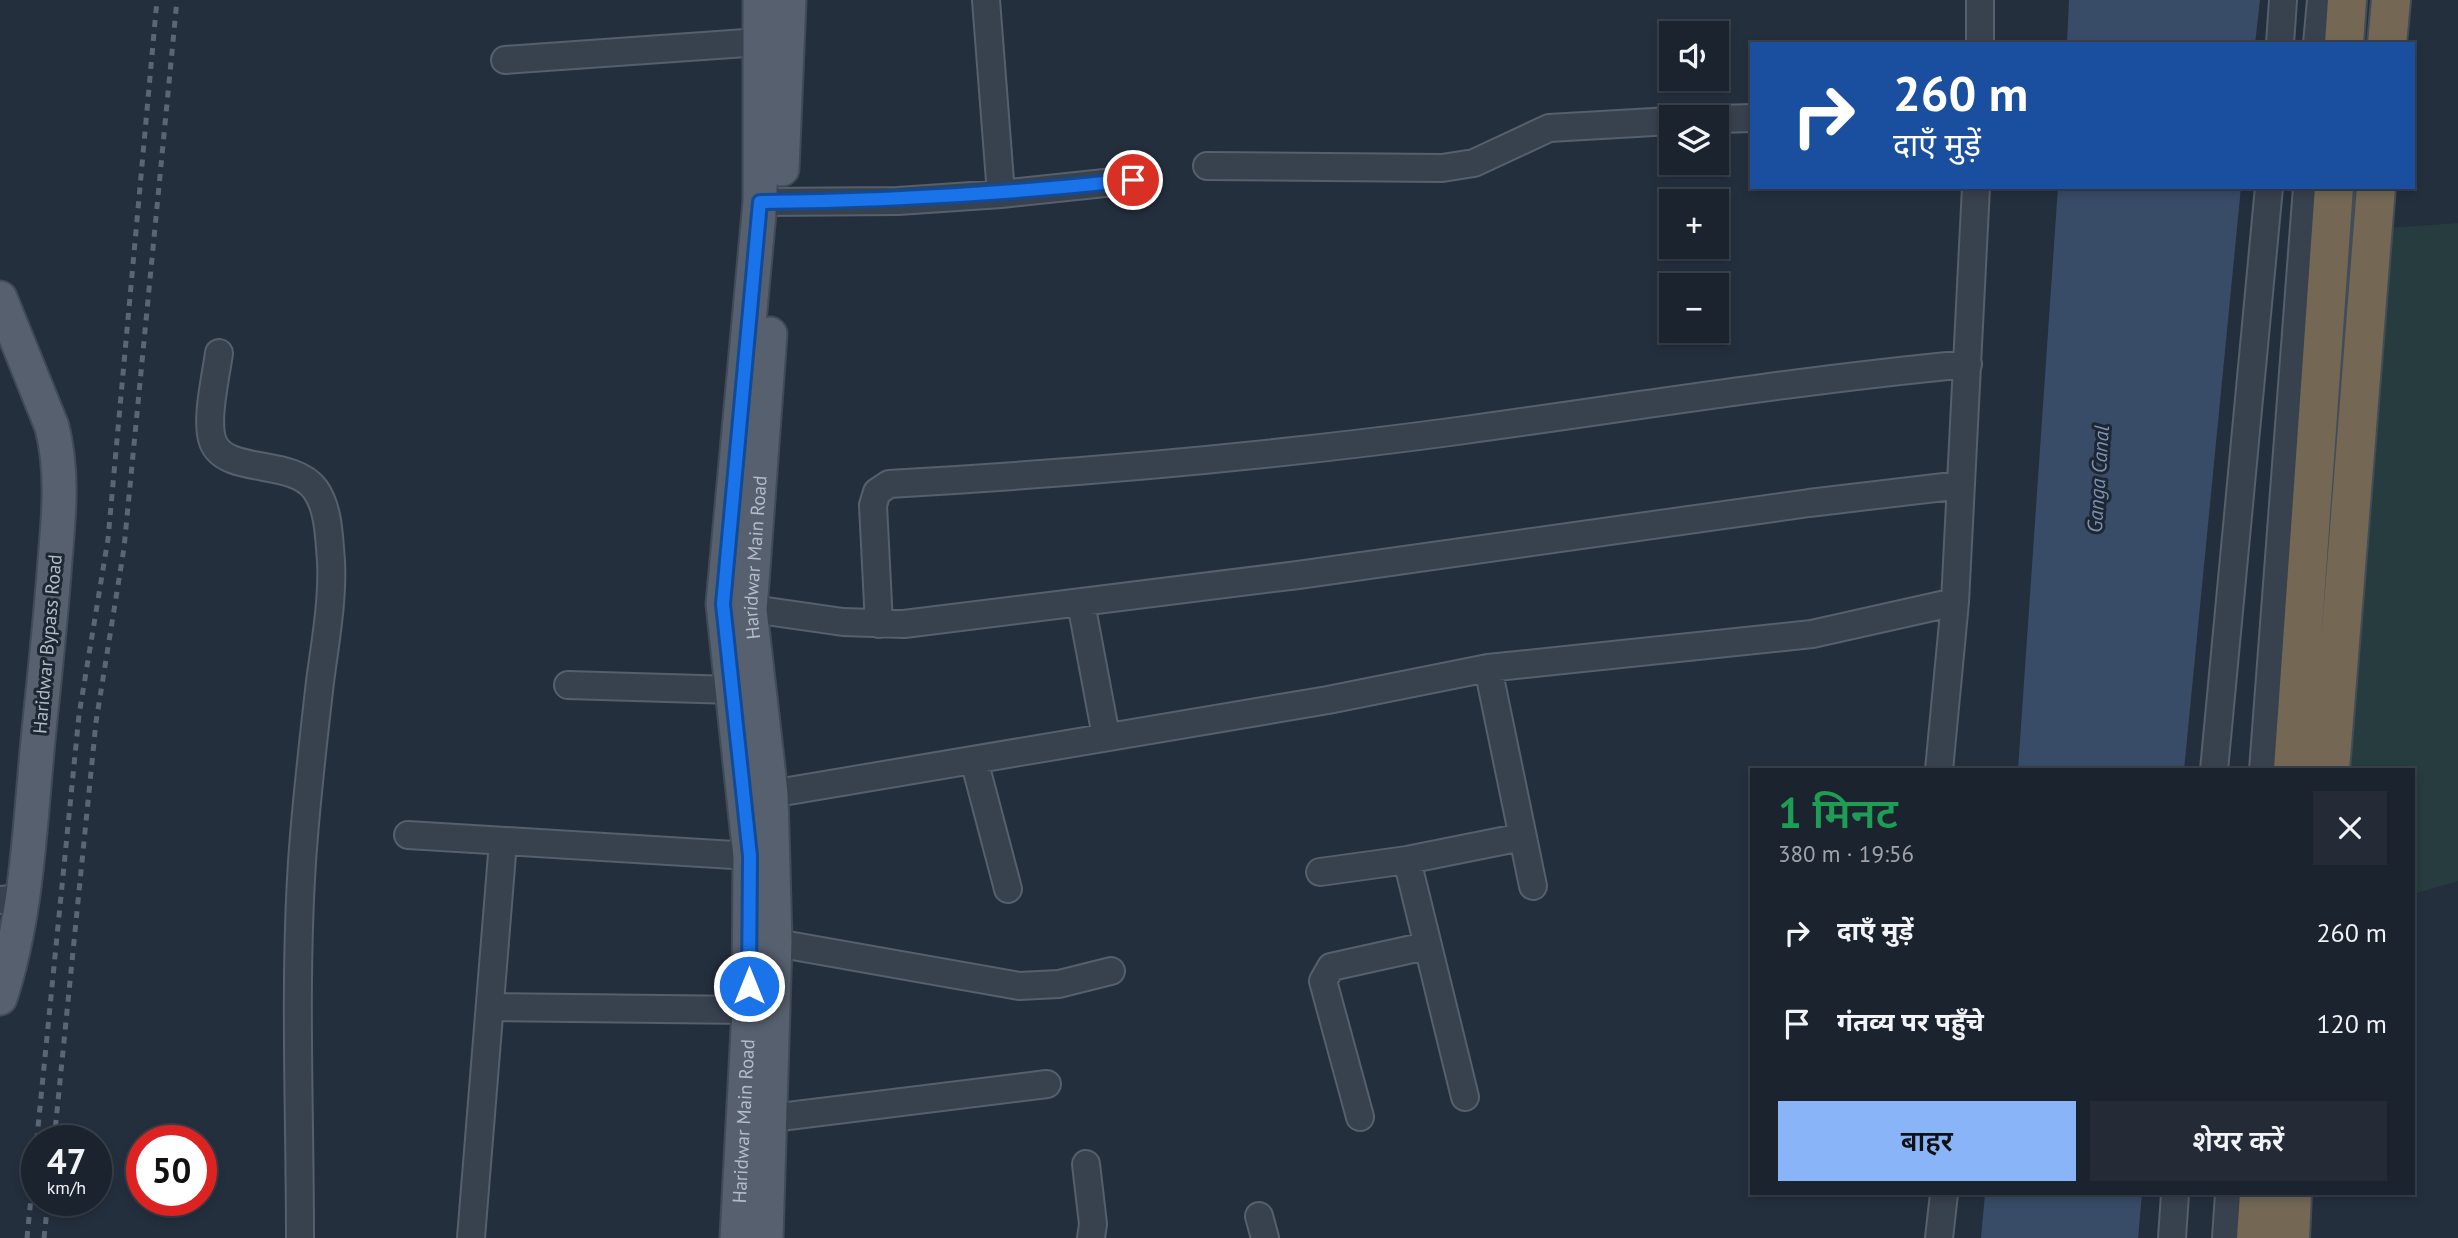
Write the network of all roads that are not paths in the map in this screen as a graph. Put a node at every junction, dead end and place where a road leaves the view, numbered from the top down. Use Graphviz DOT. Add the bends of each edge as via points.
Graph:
graph roads {
  1 [pos="760,0"];
  2 [pos="789,0"];
  3 [pos="986,0"];
  4 [pos="1980,0"];
  5 [pos="2283,0"];
  6 [pos="2321,0"];
  7 [pos="2347,0"];
  8 [pos="2390,0"];
  9 [pos="760,42"];
  10 [pos="1980,42"];
  11 [pos="2280,42"];
  12 [pos="2317,42"];
  13 [pos="2344,42"];
  14 [pos="2387,42"];
  15 [pos="505,60"];
  16 [pos="1750,118"];
  17 [pos="1729,119"];
  18 [pos="1659,122"];
  19 [pos="1208,166"];
  20 [pos="1133,180"];
  21 [pos="1976,189"];
  22 [pos="2269,189"];
  23 [pos="2307,189"];
  24 [pos="2334,189"];
  25 [pos="2376,189"];
  26 [pos="1001,194"];
  27 [pos="770,202"];
  28 [pos="0,298"];
  29 [pos="219,353"];
  30 [pos="1968,364"];
  31 [pos="1961,485"];
  32 [pos="1955,602"];
  33 [pos="1081,603"];
  34 [pos="737,607"];
  35 [pos="879,624"];
  36 [pos="1488,668"];
  37 [pos="568,685"];
  38 [pos="733,690"];
  39 [pos="1106,736"];
  40 [pos="974,760"];
  41 [pos="1938,768"];
  42 [pos="2214,768"];
  43 [pos="2263,768"];
  44 [pos="2293,768"];
  45 [pos="2330,768"];
  46 [pos="771,794"];
  47 [pos="408,835"];
  48 [pos="1522,837"];
  49 [pos="503,842"];
  50 [pos="750,856"];
  51 [pos="1407,860"];
  52 [pos="1320,872"];
  53 [pos="1533,886"];
  54 [pos="1008,889"];
  55 [pos="10,899"];
  56 [pos="762,940"];
  57 [pos="1426,946"];
  58 [pos="1111,971"];
  59 [pos="0,998"];
  60 [pos="492,1007"];
  61 [pos="749,1010"];
  62 [pos="1047,1084"];
  63 [pos="1465,1097"];
  64 [pos="1360,1117"];
  65 [pos="772,1118"];
  66 [pos="1086,1164"];
  67 [pos="1944,1195"];
  68 [pos="2175,1195"];
  69 [pos="2230,1195"];
  70 [pos="2259,1195"];
  71 [pos="300,1238"];
  72 [pos="471,1238"];
  73 [pos="737,1238"];
  74 [pos="766,1238"];
  75 [pos="1091,1238"];
  76 [pos="1939,1238"];
  77 [pos="2172,1238"];
  78 [pos="2226,1238"];
  79 [pos="2256,1238"];
  1 -- 9 [label="main road, Haridwar Main Road"];
  2 -- 27 [label="main road, Haridwar Main Road"];
  3 -- 26 [label="street"];
  4 -- 10 [label="street"];
  5 -- 11 [label="street"];
  6 -- 12 [label="street"];
  7 -- 13 [label="highway"];
  8 -- 14 [label="highway"];
  9 -- 15 [label="street"];
  9 -- 27 [label="main road, Haridwar Main Road"];
  16 -- 17 [label="street"];
  18 -- 19 [label="street" via="1549,128 1474,163 1442,168"];
  20 -- 26 [label="street"];
  21 -- 30 [label="street"];
  22 -- 42 [label="street"];
  23 -- 43 [label="street"];
  24 -- 44 [label="highway"];
  25 -- 45 [label="highway"];
  26 -- 27 [label="street"];
  27 -- 34 [label="main road, Haridwar Main Road"];
  28 -- 55 [label="main road, Haridwar Bypass Road" via="52,427 60,498 52,612"];
  29 -- 71 [label="street" via="211,425 214,442 233,460 303,477 316,491 326,514 331,563 302,863"];
  30 -- 31 [label="street"];
  30 -- 35 [label="street" via="1868,373 1272,453 889,484 877,492 873,505"];
  31 -- 32 [label="street"];
  31 -- 33 [label="street"];
  32 -- 36 [label="street" via="1812,634"];
  32 -- 41 [label="street"];
  33 -- 35 [label="street"];
  33 -- 39 [label="street"];
  34 -- 35 [label="street"];
  34 -- 38 [label="main road, Haridwar Main Road"];
  34 -- 46 [label="main road, Haridwar Main Road"];
  36 -- 39 [label="street"];
  36 -- 48 [label="street"];
  37 -- 38 [label="street"];
  38 -- 50 [label="main road, Haridwar Main Road"];
  39 -- 40 [label="street"];
  40 -- 46 [label="street"];
  40 -- 54 [label="street"];
  46 -- 56 [label="main road, Haridwar Main Road"];
  47 -- 49 [label="street"];
  48 -- 51 [label="street"];
  48 -- 53 [label="street"];
  49 -- 50 [label="street"];
  49 -- 60 [label="street"];
  50 -- 56 [label="main road, Haridwar Main Road"];
  51 -- 52 [label="street"];
  51 -- 57 [label="street"];
  55 -- 59 [label="main road, Haridwar Bypass Road" via="11,963"];
  56 -- 58 [label="street" via="1019,986 1059,984"];
  56 -- 61 [label="main road, Haridwar Main Road"];
  56 -- 65 [label="main road, Haridwar Main Road"];
  57 -- 63 [label="street"];
  57 -- 64 [label="street" via="1331,967 1325,973"];
  60 -- 61 [label="street"];
  60 -- 72 [label="street"];
  61 -- 73 [label="main road, Haridwar Main Road"];
  62 -- 65 [label="street"];
  65 -- 74 [label="main road, Haridwar Main Road"];
  66 -- 75 [label="street"];
  67 -- 76 [label="street"];
  68 -- 77 [label="street"];
  69 -- 78 [label="street"];
  70 -- 79 [label="highway"];
}
